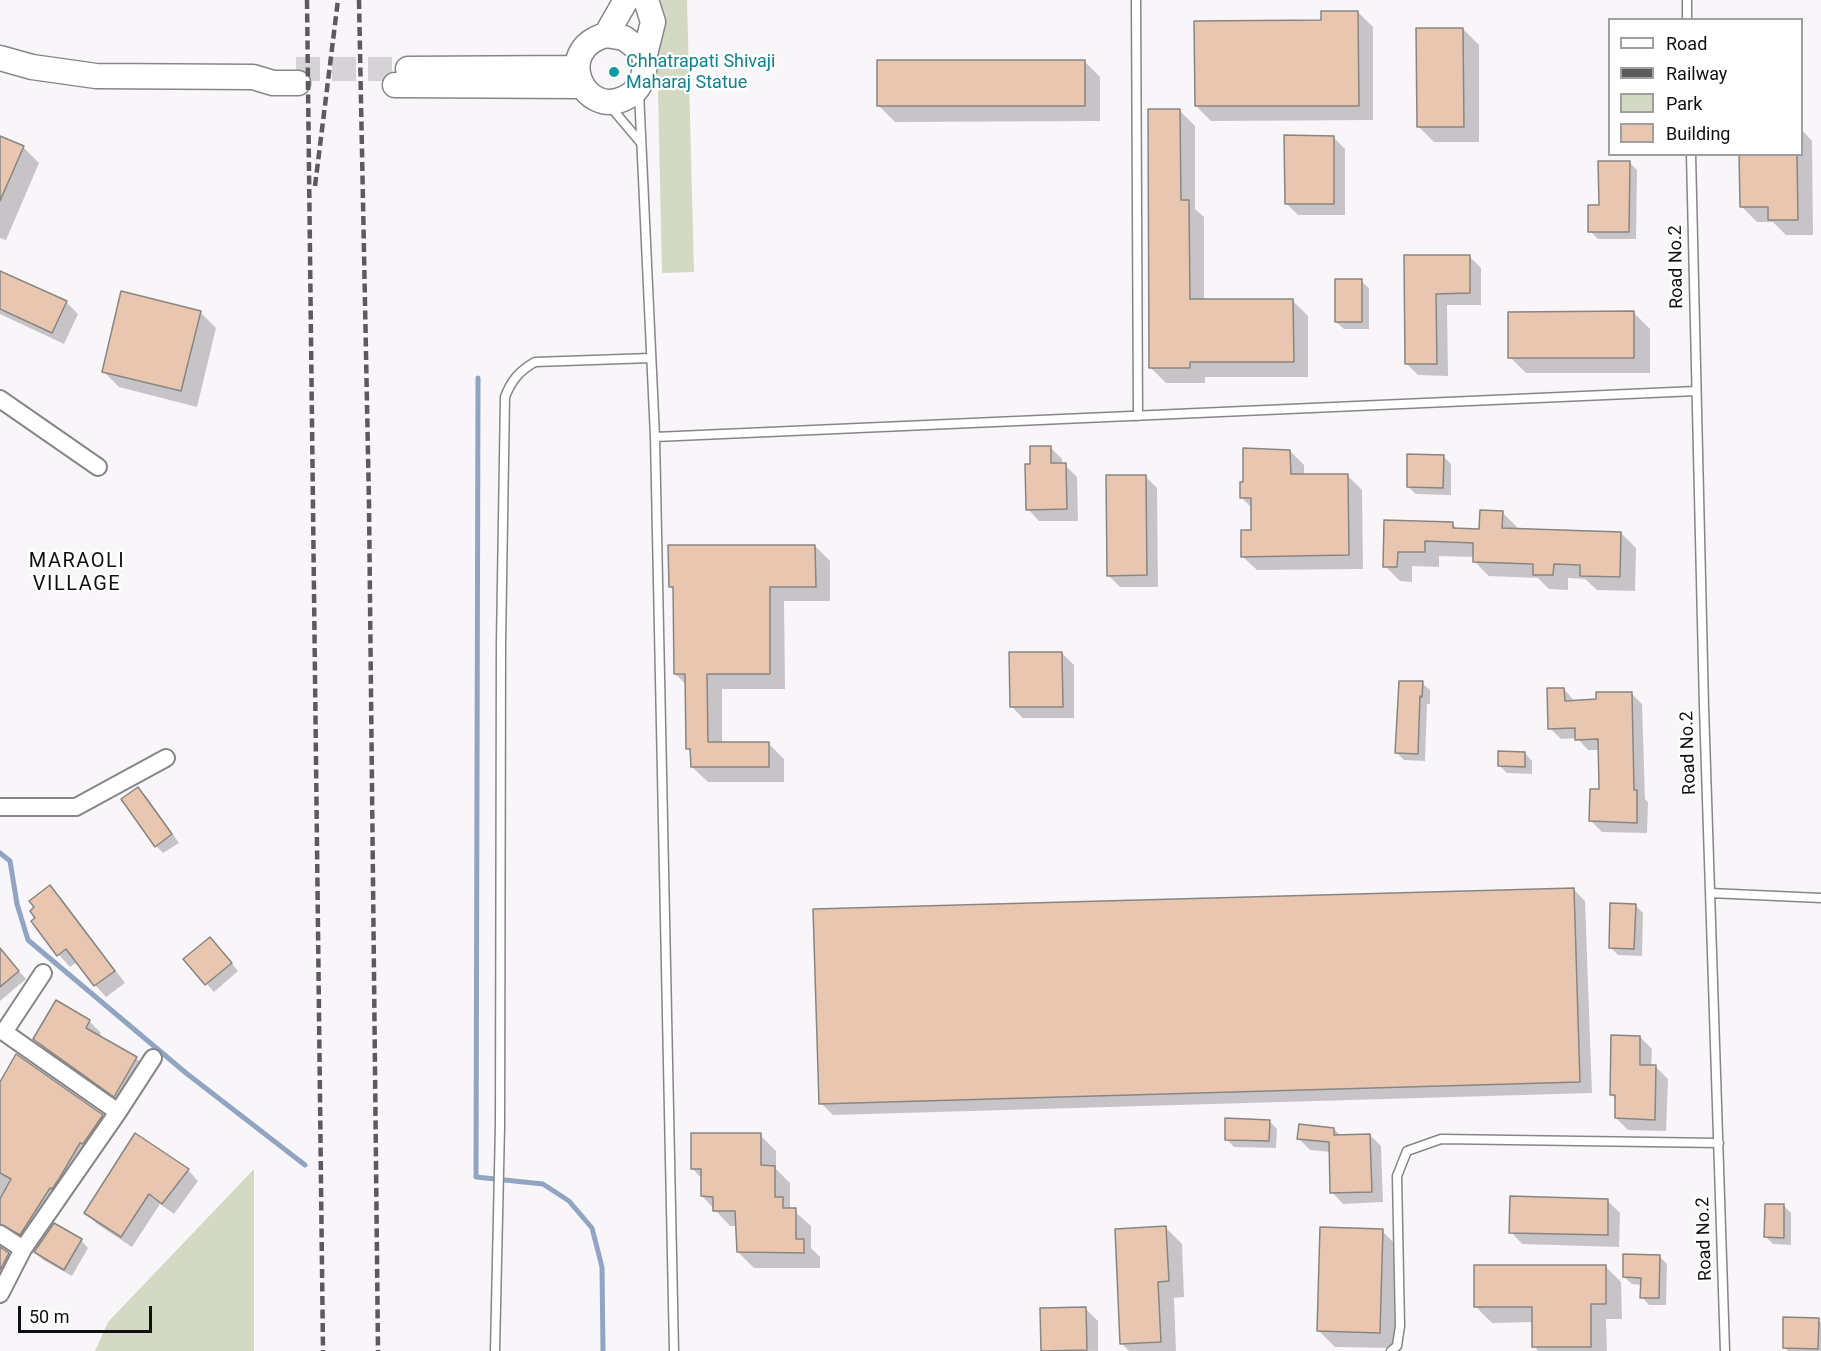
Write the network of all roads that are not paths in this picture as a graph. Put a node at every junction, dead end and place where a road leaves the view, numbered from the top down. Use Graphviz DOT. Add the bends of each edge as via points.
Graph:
graph roads {
  1 [pos="626,0"];
  2 [pos="646,0"];
  3 [pos="1136,0"];
  4 [pos="1687,0"];
  5 [pos="1687,18"];
  6 [pos="606,35"];
  7 [pos="645,54"];
  8 [pos="0,58"];
  9 [pos="297,76"];
  10 [pos="394,77"];
  11 [pos="579,77"];
  12 [pos="639,87"];
  13 [pos="605,101"];
  14 [pos="641,143"];
  15 [pos="1690,156"];
  16 [pos="651,358"];
  17 [pos="1696,392"];
  18 [pos="0,399"];
  19 [pos="1138,416"];
  20 [pos="655,437"];
  21 [pos="98,467"];
  22 [pos="166,758"];
  23 [pos="0,807"];
  24 [pos="1710,893"];
  25 [pos="1821,898"];
  26 [pos="42,973"];
  27 [pos="1,1032"];
  28 [pos="153,1058"];
  29 [pos="118,1112"];
  30 [pos="1719,1143"];
  31 [pos="0,1234"];
  32 [pos="23,1249"];
  33 [pos="0,1294"];
  34 [pos="495,1351"];
  35 [pos="674,1351"];
  36 [pos="1391,1351"];
  37 [pos="1725,1351"];
  1 -- 6 [label="street"];
  2 -- 7 [label="street" via="653,22"];
  3 -- 19 [label="lane"];
  4 -- 5 [label="lane"];
  6 -- 7 [label="street" via="624,38"];
  6 -- 11 [label="street" via="588,42 582,49 578,58"];
  7 -- 12 [label="street"];
  8 -- 9 [label="street" via="96,76 253,77 270,70"];
  10 -- 11 [label="street"];
  11 -- 13 [label="street" via="588,93"];
  12 -- 13 [label="street" via="624,99"];
  12 -- 14 [label="lane"];
  13 -- 14 [label="lane"];
  14 -- 16 [label="lane"];
  15 -- 17 [label="lane, Road No.2"];
  16 -- 20 [label="lane"];
  16 -- 34 [label="lane" via="535,362 510,383 505,397"];
  17 -- 19 [label="lane"];
  17 -- 24 [label="lane, Road No.2"];
  18 -- 21 [label="street"];
  19 -- 20 [label="lane"];
  20 -- 35 [label="lane"];
  22 -- 23 [label="street" via="76,807"];
  24 -- 25 [label="lane"];
  24 -- 30 [label="lane, Road No.2"];
  26 -- 27 [label="street"];
  27 -- 29 [label="street"];
  28 -- 29 [label="street"];
  29 -- 32 [label="street"];
  30 -- 36 [label="lane" via="1441,1139 1407,1150 1397,1176 1400,1326 1397,1346"];
  30 -- 37 [label="lane, Road No.2"];
  31 -- 32 [label="street"];
  32 -- 33 [label="street"];
}
